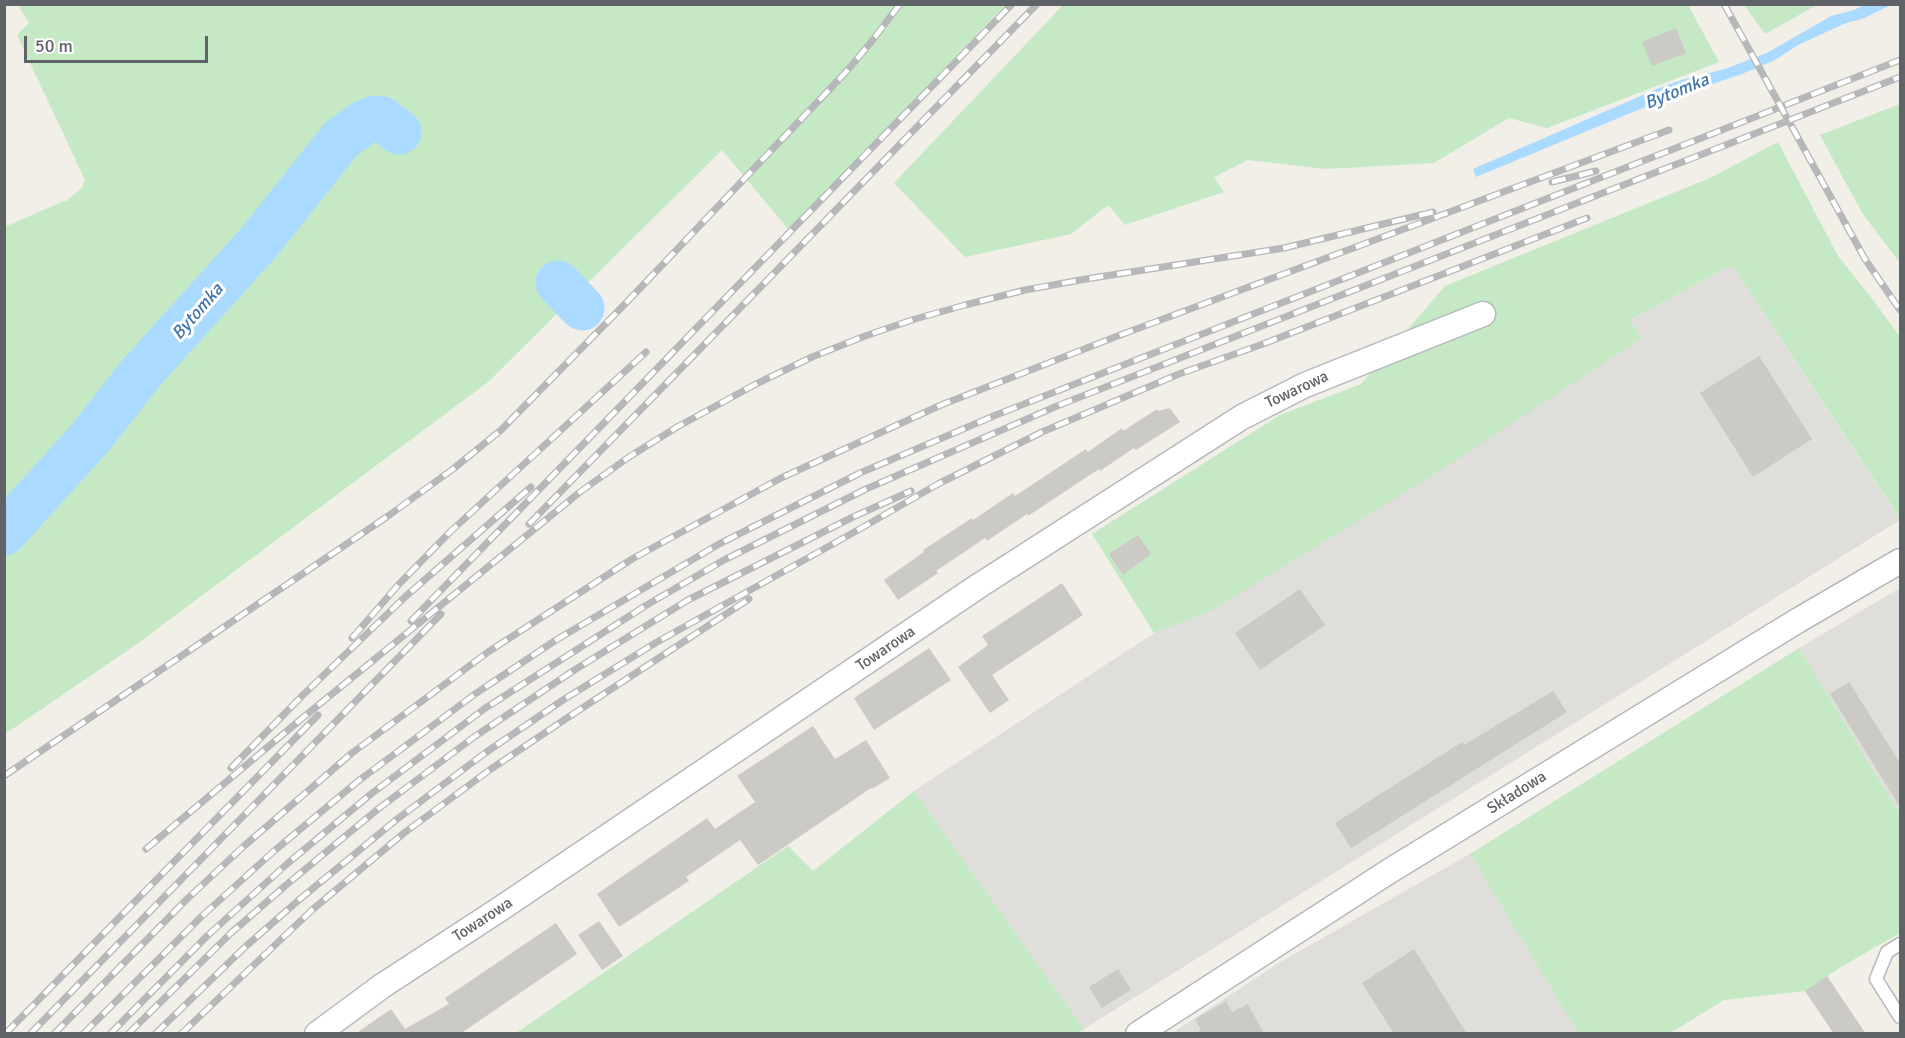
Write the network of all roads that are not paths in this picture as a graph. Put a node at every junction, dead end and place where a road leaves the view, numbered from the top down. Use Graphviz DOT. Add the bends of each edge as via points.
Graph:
graph roads {
  1 [pos="1483,314"];
  2 [pos="1900,561"];
  3 [pos="1900,944"];
  4 [pos="1896,1001"];
  5 [pos="1900,1017"];
  6 [pos="317,1034"];
  7 [pos="1138,1034"];
  1 -- 6 [label="street, Towarowa" via="1305,385 1242,417 980,585 382,986"];
  2 -- 7 [label="street, Składowa" via="1388,872"];
  3 -- 4 [label="lane" via="1887,952 1876,979"];
  4 -- 5 [label="lane"];
}
